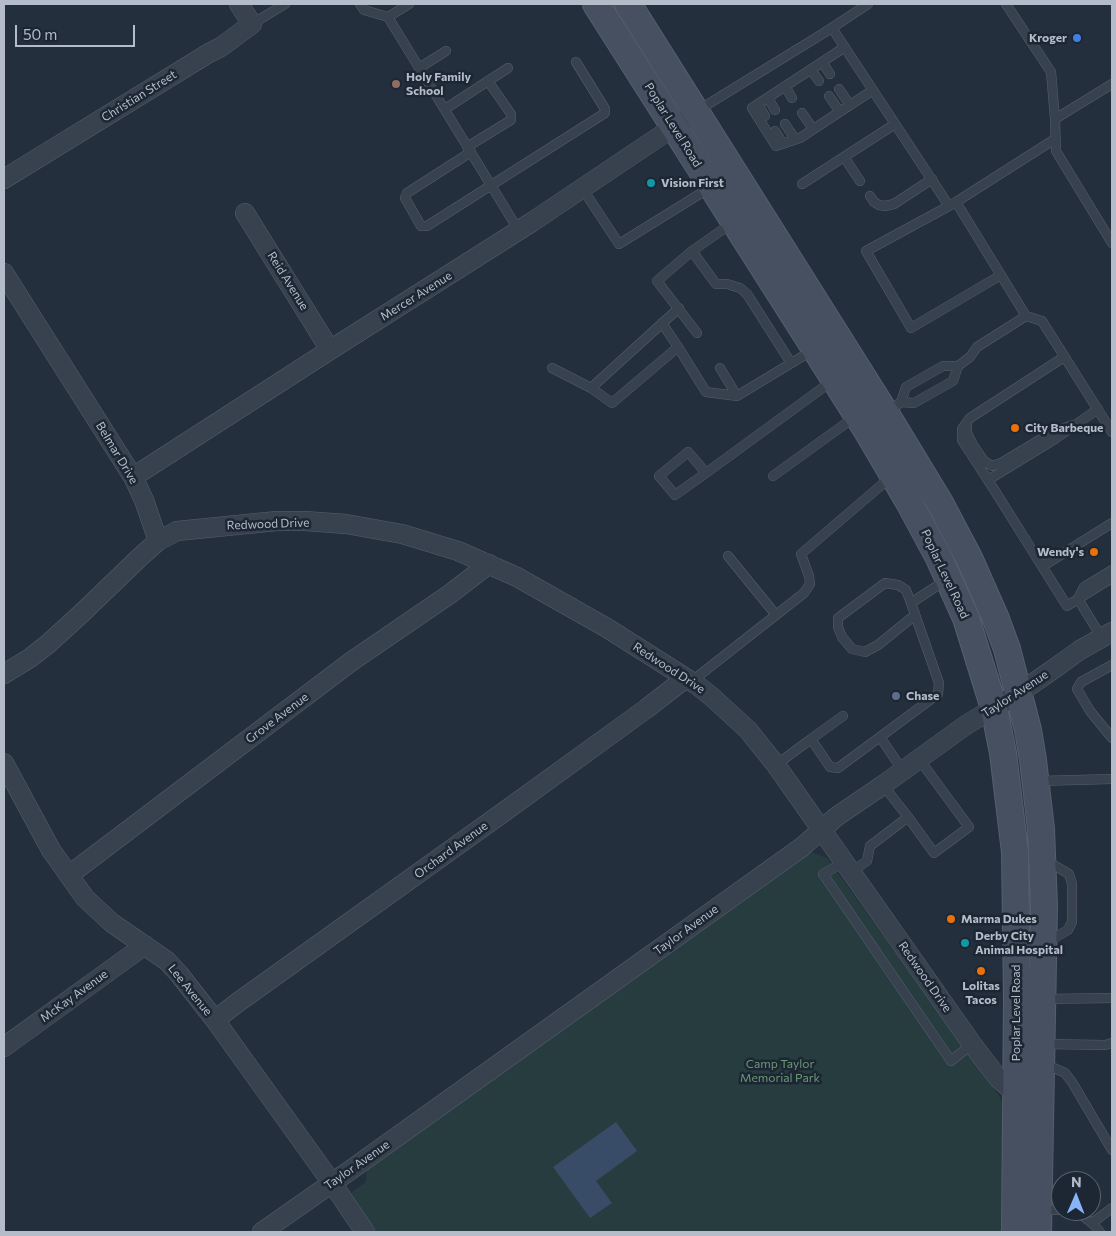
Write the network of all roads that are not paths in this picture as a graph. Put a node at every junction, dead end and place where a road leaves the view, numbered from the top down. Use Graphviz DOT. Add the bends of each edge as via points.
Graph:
graph roads {
  1 [pos="239,4"];
  2 [pos="285,4"];
  3 [pos="360,4"];
  4 [pos="409,4"];
  5 [pos="596,4"];
  6 [pos="628,4"];
  7 [pos="868,4"];
  8 [pos="1006,4"];
  9 [pos="388,17"];
  10 [pos="252,24"];
  11 [pos="832,28"];
  12 [pos="845,48"];
  13 [pos="446,51"];
  14 [pos="576,62"];
  15 [pos="822,62"];
  16 [pos="419,68"];
  17 [pos="508,68"];
  18 [pos="811,70"];
  19 [pos="830,74"];
  20 [pos="488,80"];
  21 [pos="818,81"];
  22 [pos="1112,84"];
  23 [pos="785,86"];
  24 [pos="839,89"];
  25 [pos="873,90"];
  26 [pos="828,96"];
  27 [pos="768,98"];
  28 [pos="792,98"];
  29 [pos="758,105"];
  30 [pos="850,105"];
  31 [pos="445,110"];
  32 [pos="775,110"];
  33 [pos="696,111"];
  34 [pos="840,112"];
  35 [pos="802,113"];
  36 [pos="765,116"];
  37 [pos="1055,119"];
  38 [pos="785,124"];
  39 [pos="895,124"];
  40 [pos="674,127"];
  41 [pos="813,129"];
  42 [pos="775,131"];
  43 [pos="795,139"];
  44 [pos="1055,139"];
  45 [pos="783,144"];
  46 [pos="469,150"];
  47 [pos="844,157"];
  48 [pos="4,179"];
  49 [pos="932,179"];
  50 [pos="860,181"];
  51 [pos="802,184"];
  52 [pos="491,186"];
  53 [pos="712,186"];
  54 [pos="582,188"];
  55 [pos="870,196"];
  56 [pos="952,204"];
  57 [pos="245,213"];
  58 [pos="734,222"];
  59 [pos="518,231"];
  60 [pos="1112,243"];
  61 [pos="692,251"];
  62 [pos="4,273"];
  63 [pos="1000,275"];
  64 [pos="679,308"];
  65 [pos="1026,316"];
  66 [pos="662,323"];
  67 [pos="697,333"];
  68 [pos="678,347"];
  69 [pos="815,349"];
  70 [pos="330,350"];
  71 [pos="1064,357"];
  72 [pos="791,363"];
  73 [pos="958,366"];
  74 [pos="552,368"];
  75 [pos="720,368"];
  76 [pos="834,379"];
  77 [pos="591,388"];
  78 [pos="737,396"];
  79 [pos="1098,409"];
  80 [pos="878,415"];
  81 [pos="970,418"];
  82 [pos="1073,425"];
  83 [pos="1112,432"];
  84 [pos="706,473"];
  85 [pos="893,475"];
  86 [pos="773,476"];
  87 [pos="134,477"];
  88 [pos="988,480"];
  89 [pos="1112,523"];
  90 [pos="158,541"];
  91 [pos="728,556"];
  92 [pos="489,564"];
  93 [pos="1042,566"];
  94 [pos="1112,570"];
  95 [pos="948,578"];
  96 [pos="1112,578"];
  97 [pos="1078,599"];
  98 [pos="911,603"];
  99 [pos="776,614"];
  100 [pos="915,615"];
  101 [pos="1108,637"];
  102 [pos="1112,665"];
  103 [pos="4,674"];
  104 [pos="689,680"];
  105 [pos="1018,693"];
  106 [pos="994,708"];
  107 [pos="843,716"];
  108 [pos="880,737"];
  109 [pos="1112,738"];
  110 [pos="811,739"];
  111 [pos="919,759"];
  112 [pos="4,763"];
  113 [pos="776,765"];
  114 [pos="903,770"];
  115 [pos="1112,779"];
  116 [pos="1036,781"];
  117 [pos="883,785"];
  118 [pos="908,817"];
  119 [pos="822,830"];
  120 [pos="848,867"];
  121 [pos="69,875"];
  122 [pos="145,945"];
  123 [pos="1112,998"];
  124 [pos="1042,999"];
  125 [pos="214,1020"];
  126 [pos="1112,1043"];
  127 [pos="972,1044"];
  128 [pos="4,1047"];
  129 [pos="1041,1055"];
  130 [pos="1028,1095"];
  131 [pos="1112,1150"];
  132 [pos="332,1183"];
  133 [pos="1112,1208"];
  134 [pos="1046,1217"];
  135 [pos="1089,1221"];
  136 [pos="1092,1223"];
  137 [pos="262,1232"];
  138 [pos="365,1232"];
  139 [pos="1015,1232"];
  140 [pos="1100,1232"];
  1 -- 10 [label="street"];
  2 -- 10 [label="lane"];
  3 -- 9 [label="lane" via="364,10"];
  4 -- 9 [label="lane"];
  5 -- 40 [label="main road, Poplar Level Road"];
  6 -- 33 [label="main road, Poplar Level Road"];
  7 -- 11 [label="lane"];
  8 -- 37 [label="lane" via="1051,72"];
  9 -- 16 [label="lane"];
  10 -- 48 [label="street, Christian Street" via="221,47"];
  11 -- 12 [label="lane"];
  11 -- 33 [label="lane"];
  12 -- 15 [label="lane"];
  12 -- 25 [label="lane"];
  13 -- 16 [label="lane"];
  14 -- 52 [label="lane" via="605,108 604,112"];
  15 -- 18 [label="lane"];
  15 -- 19 [label="lane"];
  16 -- 31 [label="lane"];
  17 -- 20 [label="lane"];
  18 -- 21 [label="lane"];
  18 -- 23 [label="lane"];
  20 -- 31 [label="lane"];
  20 -- 46 [label="lane" via="511,114 511,120"];
  22 -- 37 [label="lane"];
  23 -- 27 [label="lane"];
  23 -- 28 [label="lane"];
  24 -- 30 [label="lane"];
  25 -- 30 [label="lane"];
  25 -- 39 [label="lane"];
  26 -- 34 [label="lane"];
  27 -- 29 [label="lane"];
  27 -- 32 [label="lane"];
  29 -- 36 [label="lane"];
  29 -- 45 [label="lane" via="752,108 776,146"];
  30 -- 34 [label="lane"];
  31 -- 46 [label="lane"];
  33 -- 40 [label="street, Mercer Avenue"];
  33 -- 80 [label="main road, Poplar Level Road"];
  34 -- 41 [label="lane"];
  35 -- 41 [label="lane"];
  37 -- 44 [label="lane"];
  38 -- 43 [label="lane"];
  39 -- 47 [label="lane"];
  39 -- 49 [label="lane"];
  40 -- 53 [label="main road, Poplar Level Road"];
  40 -- 54 [label="street, Mercer Avenue"];
  41 -- 43 [label="lane"];
  42 -- 45 [label="lane"];
  43 -- 45 [label="lane"];
  44 -- 56 [label="lane"];
  44 -- 60 [label="lane" via="1056,151"];
  46 -- 52 [label="lane"];
  46 -- 52 [label="lane" via="407,193 405,198 421,226 427,226"];
  47 -- 50 [label="lane"];
  47 -- 51 [label="lane"];
  49 -- 55 [label="lane" via="894,204 885,206 874,202"];
  49 -- 56 [label="lane"];
  52 -- 59 [label="lane"];
  53 -- 54 [label="lane" via="619,244"];
  53 -- 58 [label="main road, Poplar Level Road"];
  54 -- 59 [label="street, Mercer Avenue"];
  56 -- 63 [label="lane"];
  56 -- 63 [label="lane" via="866,251 911,328"];
  57 -- 70 [label="street, Reid Avenue"];
  58 -- 61 [label="lane"];
  58 -- 69 [label="main road, Poplar Level Road"];
  59 -- 70 [label="street, Mercer Avenue"];
  61 -- 64 [label="lane" via="658,281"];
  61 -- 72 [label="lane" via="716,284 740,288 747,294"];
  62 -- 87 [label="street, Belmar Drive"];
  63 -- 65 [label="lane"];
  64 -- 66 [label="lane"];
  64 -- 67 [label="lane"];
  65 -- 71 [label="lane" via="1042,321"];
  65 -- 73 [label="lane" via="978,347"];
  66 -- 68 [label="lane"];
  66 -- 77 [label="lane"];
  68 -- 77 [label="lane" via="612,403"];
  68 -- 78 [label="lane" via="706,392"];
  69 -- 72 [label="lane"];
  69 -- 76 [label="main road, Poplar Level Road"];
  70 -- 87 [label="street, Mercer Avenue"];
  71 -- 79 [label="lane"];
  71 -- 81 [label="lane"];
  72 -- 78 [label="lane"];
  73 -- 80 [label="lane" via="943,366 906,387"];
  73 -- 80 [label="lane" via="953,381 914,404"];
  74 -- 77 [label="lane"];
  75 -- 78 [label="lane"];
  76 -- 80 [label="main road, Poplar Level Road"];
  76 -- 84 [label="lane"];
  79 -- 82 [label="lane"];
  79 -- 83 [label="lane"];
  80 -- 85 [label="main road, Poplar Level Road"];
  80 -- 86 [label="lane"];
  80 -- 105 [label="main road, Poplar Level Road" via="940,503 969,558 1007,649"];
  81 -- 82 [label="lane" via="967,433 984,461 992,466 1051,433"];
  81 -- 88 [label="lane" via="962,429 962,440"];
  82 -- 88 [label="lane"];
  84 -- 84 [label="lane" via="676,495 659,476 688,452"];
  85 -- 95 [label="main road, Poplar Level Road"];
  85 -- 99 [label="lane" via="802,554 810,584 804,593"];
  87 -- 90 [label="street, Belmar Drive"];
  88 -- 93 [label="lane"];
  89 -- 93 [label="lane"];
  90 -- 92 [label="street, Redwood Drive" via="187,529 277,521 346,524 402,534"];
  90 -- 103 [label="street" via="48,644"];
  91 -- 99 [label="lane"];
  92 -- 104 [label="street, Redwood Drive" via="608,628"];
  92 -- 121 [label="street, Grove Avenue" via="352,662"];
  93 -- 97 [label="lane" via="1066,606"];
  94 -- 97 [label="lane" via="1084,587"];
  95 -- 98 [label="lane"];
  95 -- 106 [label="main road, Poplar Level Road" via="966,618"];
  96 -- 97 [label="lane"];
  97 -- 101 [label="lane"];
  98 -- 100 [label="lane"];
  98 -- 100 [label="lane" via="906,590 885,583 838,618 838,627 852,649 865,652 878,646"];
  99 -- 104 [label="lane"];
  100 -- 108 [label="lane" via="939,683 938,694"];
  101 -- 105 [label="street, Taylor Avenue" via="1080,650"];
  102 -- 109 [label="lane" via="1081,682 1077,689"];
  104 -- 113 [label="street, Redwood Drive" via="748,730"];
  104 -- 125 [label="street, Orchard Avenue"];
  105 -- 106 [label="street, Taylor Avenue"];
  105 -- 116 [label="main road, Poplar Level Road"];
  106 -- 111 [label="street, Taylor Avenue"];
  106 -- 130 [label="main road, Poplar Level Road" via="1015,852 1017,999"];
  107 -- 110 [label="lane"];
  108 -- 110 [label="lane" via="838,768 830,767"];
  108 -- 114 [label="lane"];
  110 -- 113 [label="lane"];
  111 -- 114 [label="street, Taylor Avenue"];
  111 -- 118 [label="lane" via="969,827 934,853"];
  112 -- 121 [label="street, Lee Avenue" via="51,850"];
  113 -- 119 [label="street, Redwood Drive"];
  114 -- 117 [label="street, Taylor Avenue"];
  115 -- 116 [label="lane"];
  116 -- 124 [label="main road, Poplar Level Road" via="1044,906"];
  117 -- 118 [label="lane"];
  117 -- 119 [label="street, Taylor Avenue"];
  118 -- 120 [label="lane" via="870,846 867,861"];
  119 -- 120 [label="street, Redwood Drive"];
  119 -- 132 [label="street, Taylor Avenue"];
  120 -- 127 [label="street, Redwood Drive"];
  120 -- 127 [label="lane" via="823,874 951,1061"];
  121 -- 122 [label="street, Lee Avenue" via="85,898 112,923"];
  122 -- 125 [label="street, Lee Avenue" via="179,974"];
  122 -- 128 [label="street, McKay Avenue"];
  123 -- 124 [label="lane"];
  124 -- 129 [label="main road, Poplar Level Road"];
  125 -- 132 [label="street, Lee Avenue"];
  126 -- 129 [label="lane"];
  127 -- 130 [label="street, Redwood Drive" via="998,1078"];
  129 -- 130 [label="main road, Poplar Level Road"];
  129 -- 131 [label="lane" via="1072,1082"];
  130 -- 134 [label="main road, Poplar Level Road"];
  130 -- 139 [label="main road, Poplar Level Road"];
  132 -- 137 [label="street, Taylor Avenue"];
  132 -- 138 [label="street, Lee Avenue"];
  133 -- 136 [label="lane"];
  135 -- 136 [label="lane"];
  136 -- 140 [label="lane"];
}
